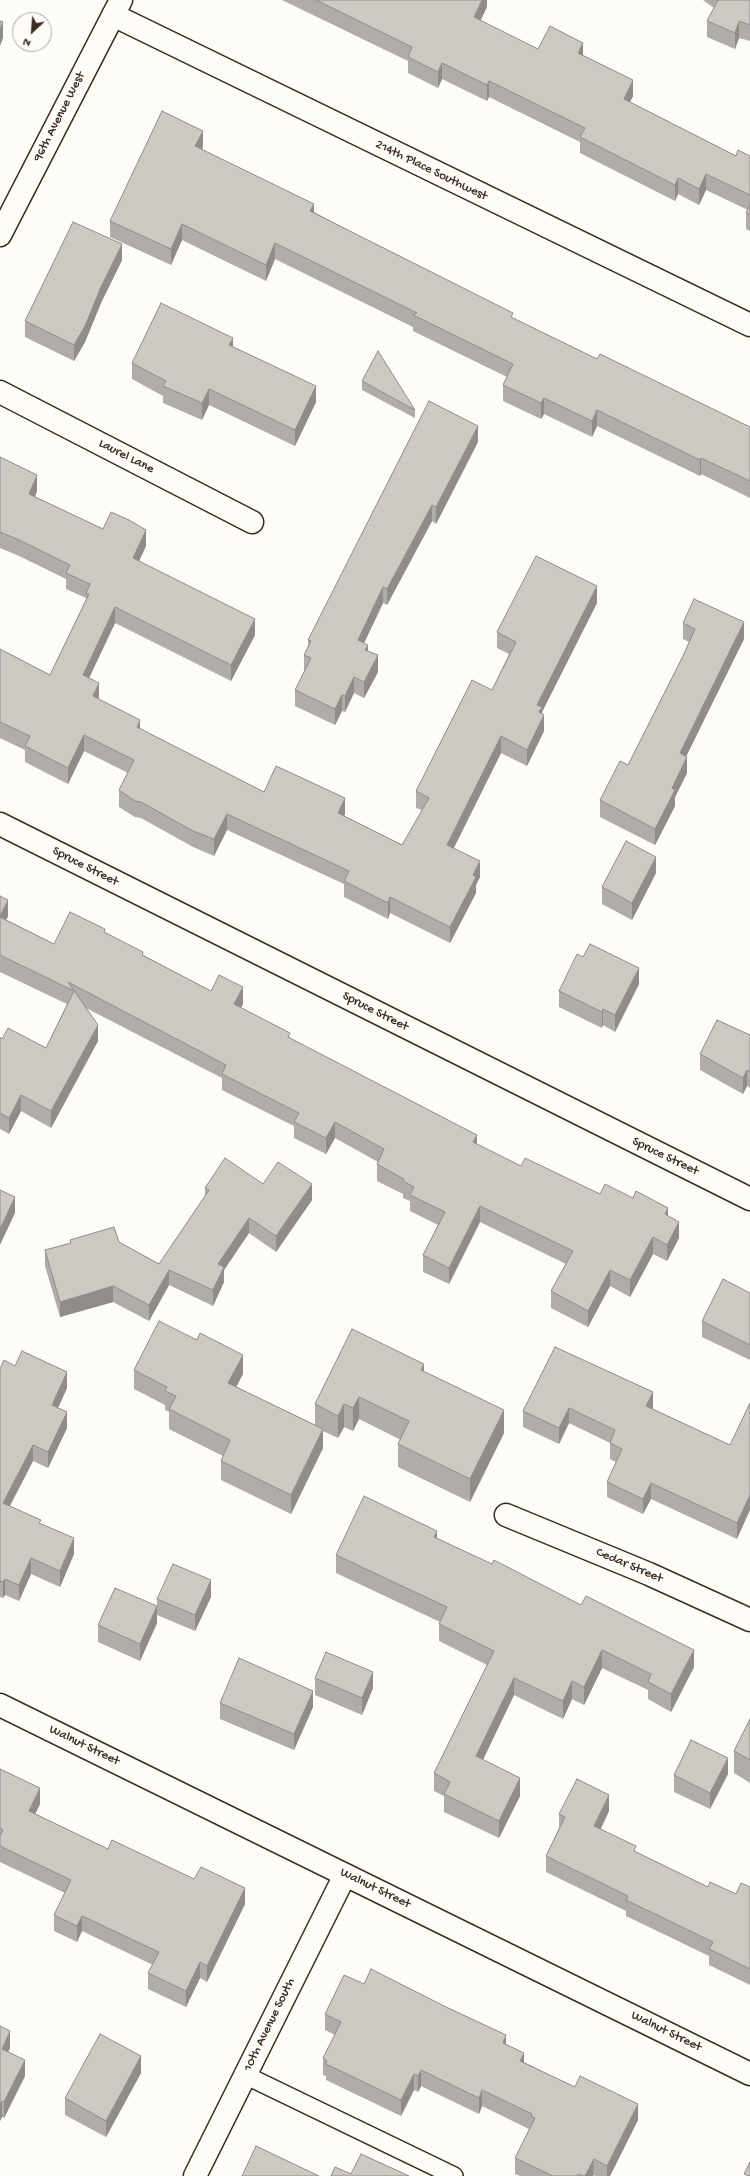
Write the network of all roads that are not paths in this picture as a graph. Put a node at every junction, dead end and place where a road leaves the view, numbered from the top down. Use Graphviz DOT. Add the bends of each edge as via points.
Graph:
graph roads {
  1 [pos="117,8"];
  2 [pos="0,235"];
  3 [pos="750,325"];
  4 [pos="0,392"];
  5 [pos="252,522"];
  6 [pos="0,824"];
  7 [pos="750,1200"];
  8 [pos="506,1515"];
  9 [pos="750,1620"];
  10 [pos="0,1705"];
  11 [pos="345,1874"];
  12 [pos="750,2074"];
  13 [pos="245,2075"];
  14 [pos="196,2176"];
  15 [pos="454,2176"];
  1 -- 2 [label="street, 96th Avenue West"];
  1 -- 3 [label="street, 214th Place Southwest"];
  4 -- 5 [label="street, Laurel Lane"];
  6 -- 7 [label="street, Spruce Street"];
  8 -- 9 [label="street, Cedar Street" via="649,1574"];
  10 -- 11 [label="street, Walnut Street"];
  11 -- 12 [label="street, Walnut Street"];
  11 -- 13 [label="street, 10th Avenue South"];
  13 -- 14 [label="street, 10th Avenue South"];
  13 -- 15 [label="lane"];
}
